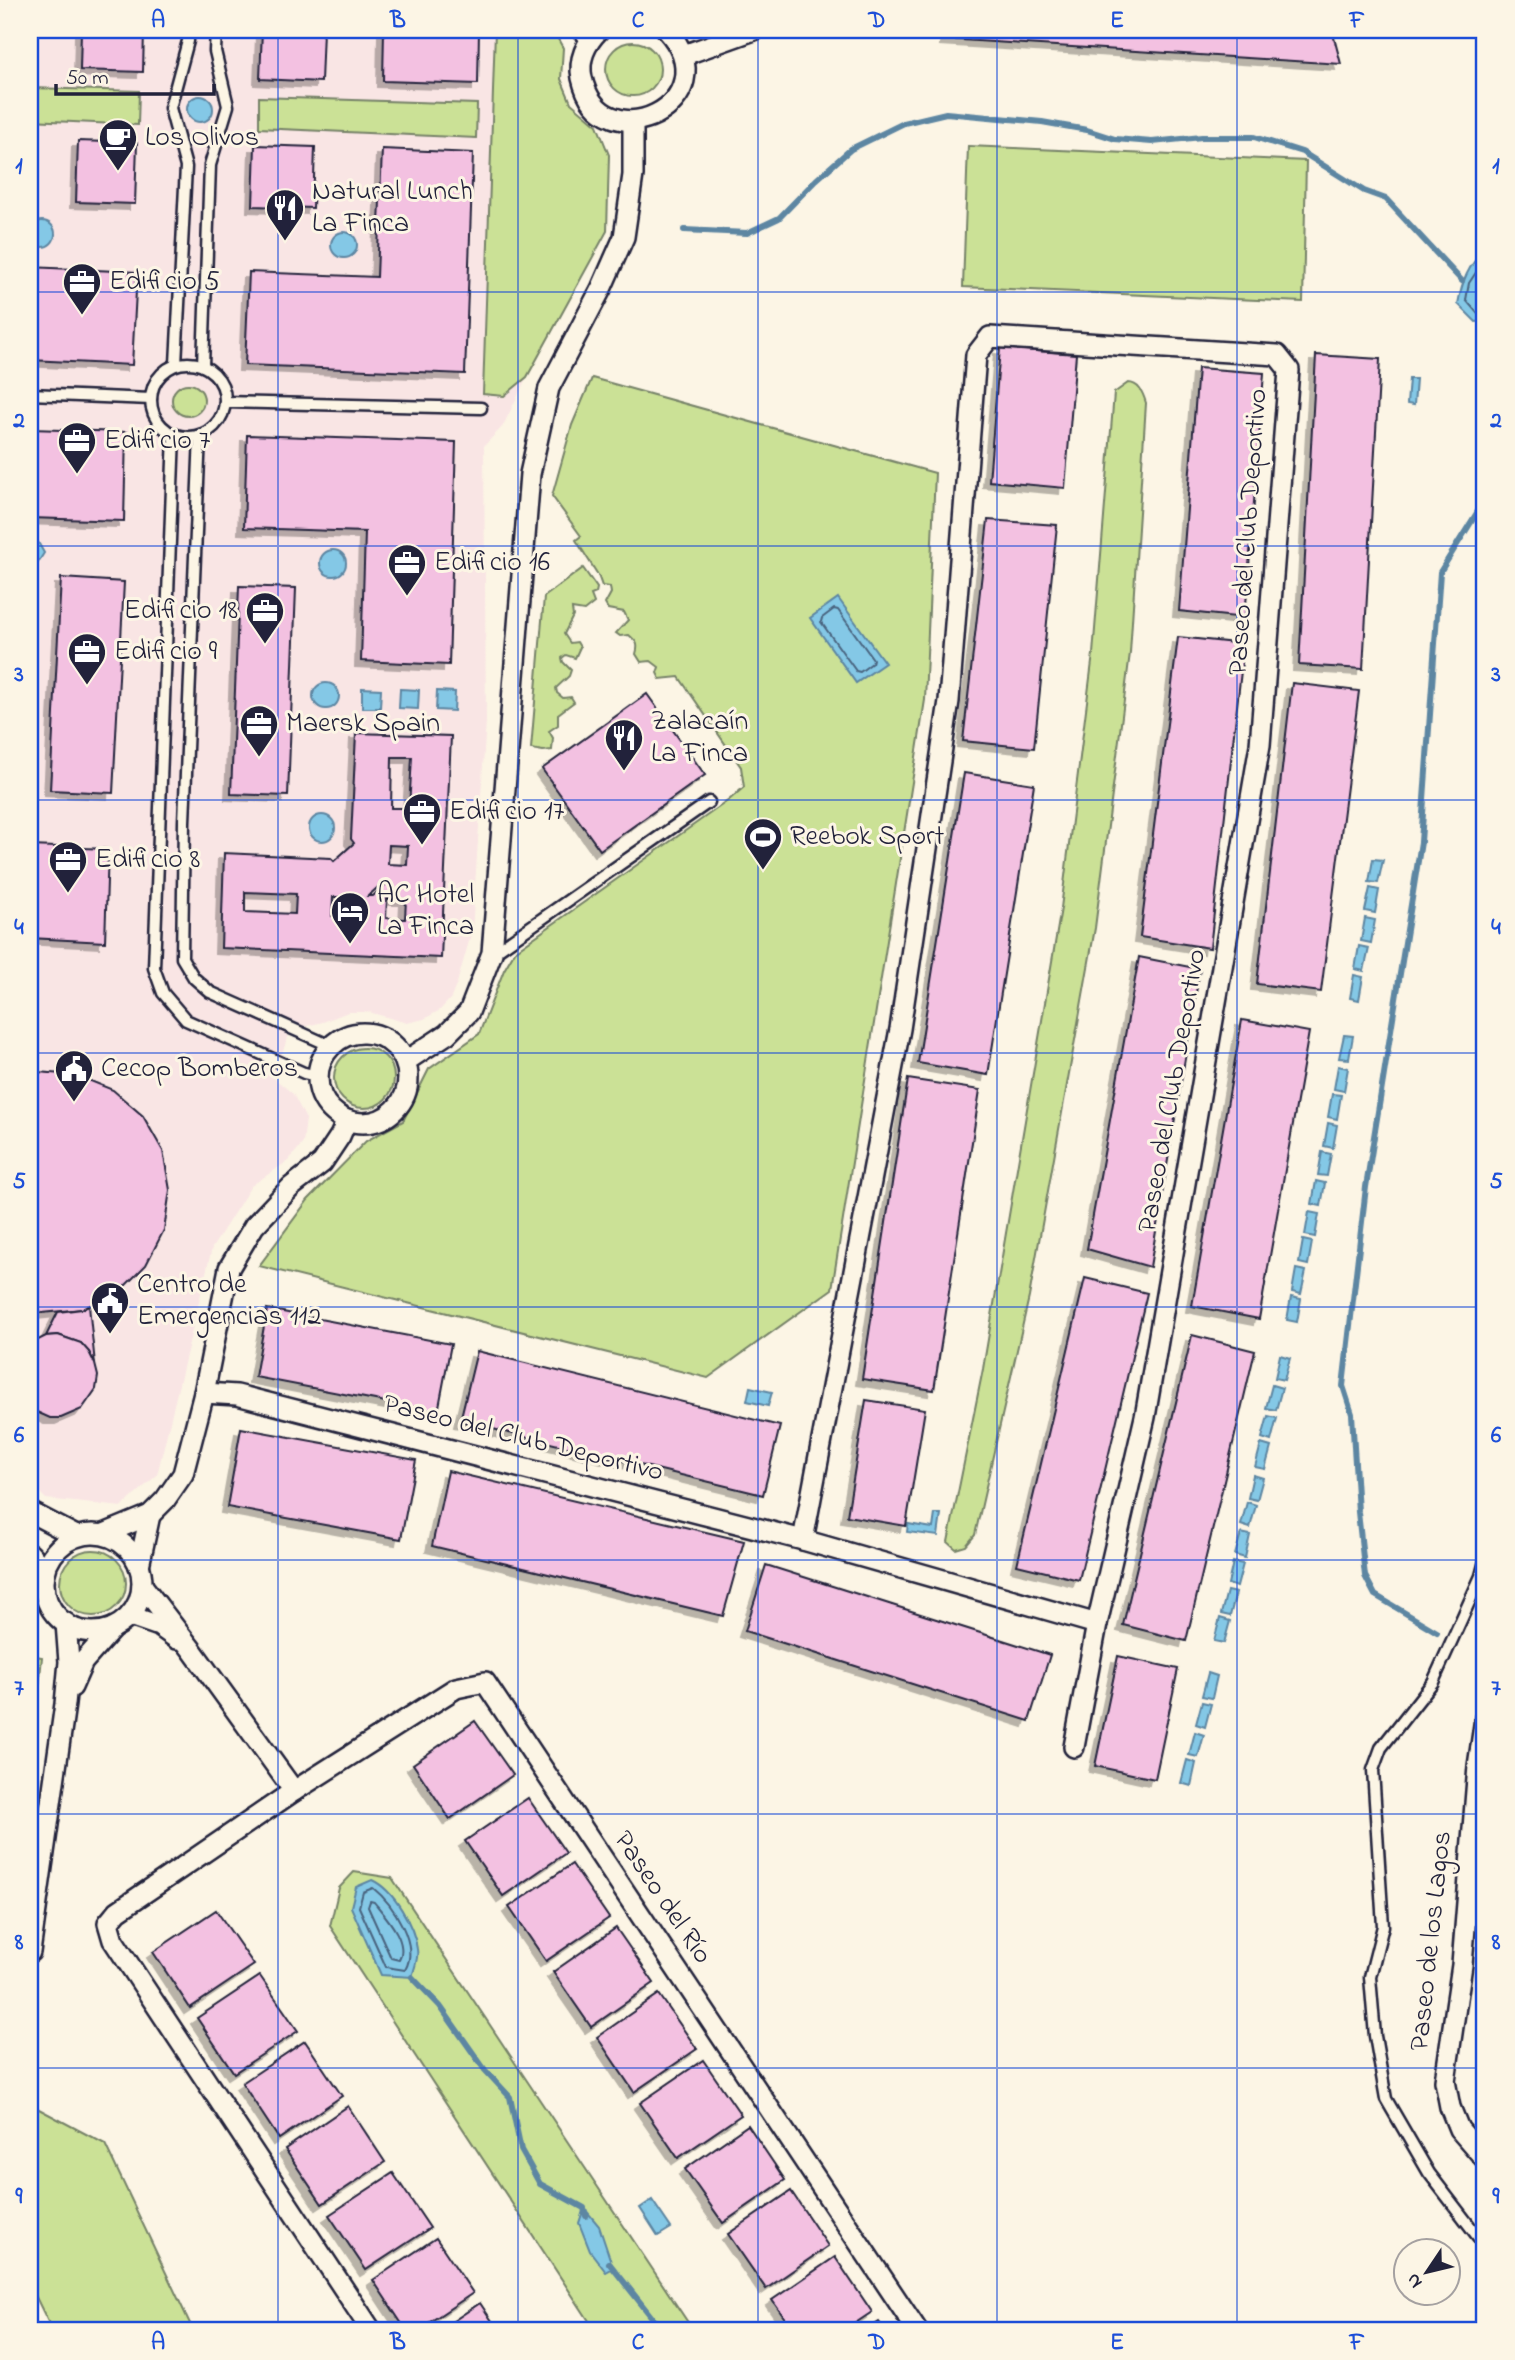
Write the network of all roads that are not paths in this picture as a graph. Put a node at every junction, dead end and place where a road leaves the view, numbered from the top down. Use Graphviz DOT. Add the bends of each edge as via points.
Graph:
graph roads {
  1 [pos="188,30"];
  2 [pos="216,30"];
  3 [pos="667,30"];
  4 [pos="754,30"];
  5 [pos="588,34"];
  6 [pos="684,55"];
  7 [pos="634,121"];
  8 [pos="176,364"];
  9 [pos="203,366"];
  10 [pos="30,394"];
  11 [pos="151,399"];
  12 [pos="225,402"];
  13 [pos="481,408"];
  14 [pos="174,434"];
  15 [pos="200,435"];
  16 [pos="709,802"];
  17 [pos="492,953"];
  18 [pos="331,1046"];
  19 [pos="405,1061"];
  20 [pos="318,1076"];
  21 [pos="347,1120"];
  22 [pos="204,1393"];
  23 [pos="30,1512"];
  24 [pos="150,1515"];
  25 [pos="104,1534"];
  26 [pos="76,1536"];
  27 [pos="803,1540"];
  28 [pos="30,1554"];
  29 [pos="1485,1561"];
  30 [pos="45,1571"];
  31 [pos="141,1576"];
  32 [pos="130,1616"];
  33 [pos="66,1623"];
  34 [pos="1097,1624"];
  35 [pos="113,1628"];
  36 [pos="192,1650"];
  37 [pos="65,1704"];
  38 [pos="1485,1718"];
  39 [pos="1074,1748"];
  40 [pos="294,1791"];
  41 [pos="30,1952"];
  42 [pos="1485,2159"];
  43 [pos="1485,2246"];
  44 [pos="371,2330"];
  45 [pos="917,2330"];
  1 -- 8 [label="lane" via="170,108 186,167"];
  2 -- 9 [label="lane" via="215,51 228,106 210,165"];
  3 -- 6 [label="street"];
  4 -- 6 [label="street"];
  5 -- 7 [label="street" via="582,57 584,88 604,112"];
  6 -- 7 [label="street" via="685,71 675,101 664,112"];
  7 -- 17 [label="street" via="633,175 624,237 549,388 530,474"];
  8 -- 9 [label="lane"];
  8 -- 11 [label="lane" via="158,378"];
  9 -- 12 [label="lane" via="220,380"];
  10 -- 11 [label="lane"];
  11 -- 14 [label="lane" via="157,420"];
  12 -- 13 [label="lane"];
  12 -- 15 [label="lane" via="218,423"];
  14 -- 15 [label="lane"];
  14 -- 20 [label="lane" via="153,968 163,993 186,1020"];
  15 -- 18 [label="lane" via="182,958 210,992"];
  16 -- 17 [label="lane"];
  17 -- 19 [label="street" via="469,1012 447,1034"];
  18 -- 19 [label="street" via="357,1032 372,1033 392,1043"];
  18 -- 20 [label="street"];
  19 -- 21 [label="street" via="409,1076 401,1104 377,1121"];
  20 -- 21 [label="street" via="326,1103"];
  21 -- 22 [label="street" via="321,1163 290,1187 254,1226 229,1268"];
  22 -- 24 [label="street" via="183,1474"];
  22 -- 27 [label="street, Paseo del Club Deportivo" via="229,1394"];
  23 -- 26 [label="street"];
  24 -- 25 [label="street"];
  24 -- 31 [label="street"];
  25 -- 26 [label="street"];
  25 -- 31 [label="street" via="132,1551"];
  26 -- 30 [label="street" via="62,1544"];
  27 -- 34 [label="street, Paseo del Club Deportivo"];
  27 -- 34 [label="street, Paseo del Club Deportivo" via="900,1029 949,701 976,355 990,337 1277,355 1289,370 1260,745 1145,1417"];
  28 -- 30 [label="street"];
  29 -- 43 [label="lane" via="1433,1682 1381,1748 1373,1770 1383,1926 1370,1978 1386,2099 1429,2173"];
  30 -- 33 [label="street" via="47,1600"];
  31 -- 32 [label="street"];
  31 -- 36 [label="street"];
  32 -- 35 [label="street"];
  32 -- 36 [label="street" via="159,1626"];
  33 -- 35 [label="street" via="97,1632"];
  33 -- 37 [label="street"];
  34 -- 39 [label="street, Paseo del Club Deportivo"];
  35 -- 37 [label="street" via="83,1662"];
  36 -- 40 [label="street"];
  37 -- 41 [label="street"];
  38 -- 42 [label="street, Paseo de los Lagos" via="1462,1965 1446,2081 1460,2129"];
  40 -- 44 [label="street, Paseo del Río" via="118,1910 108,1923 113,1940"];
  40 -- 45 [label="street, Paseo del Río" via="456,1688 485,1682"];
}
